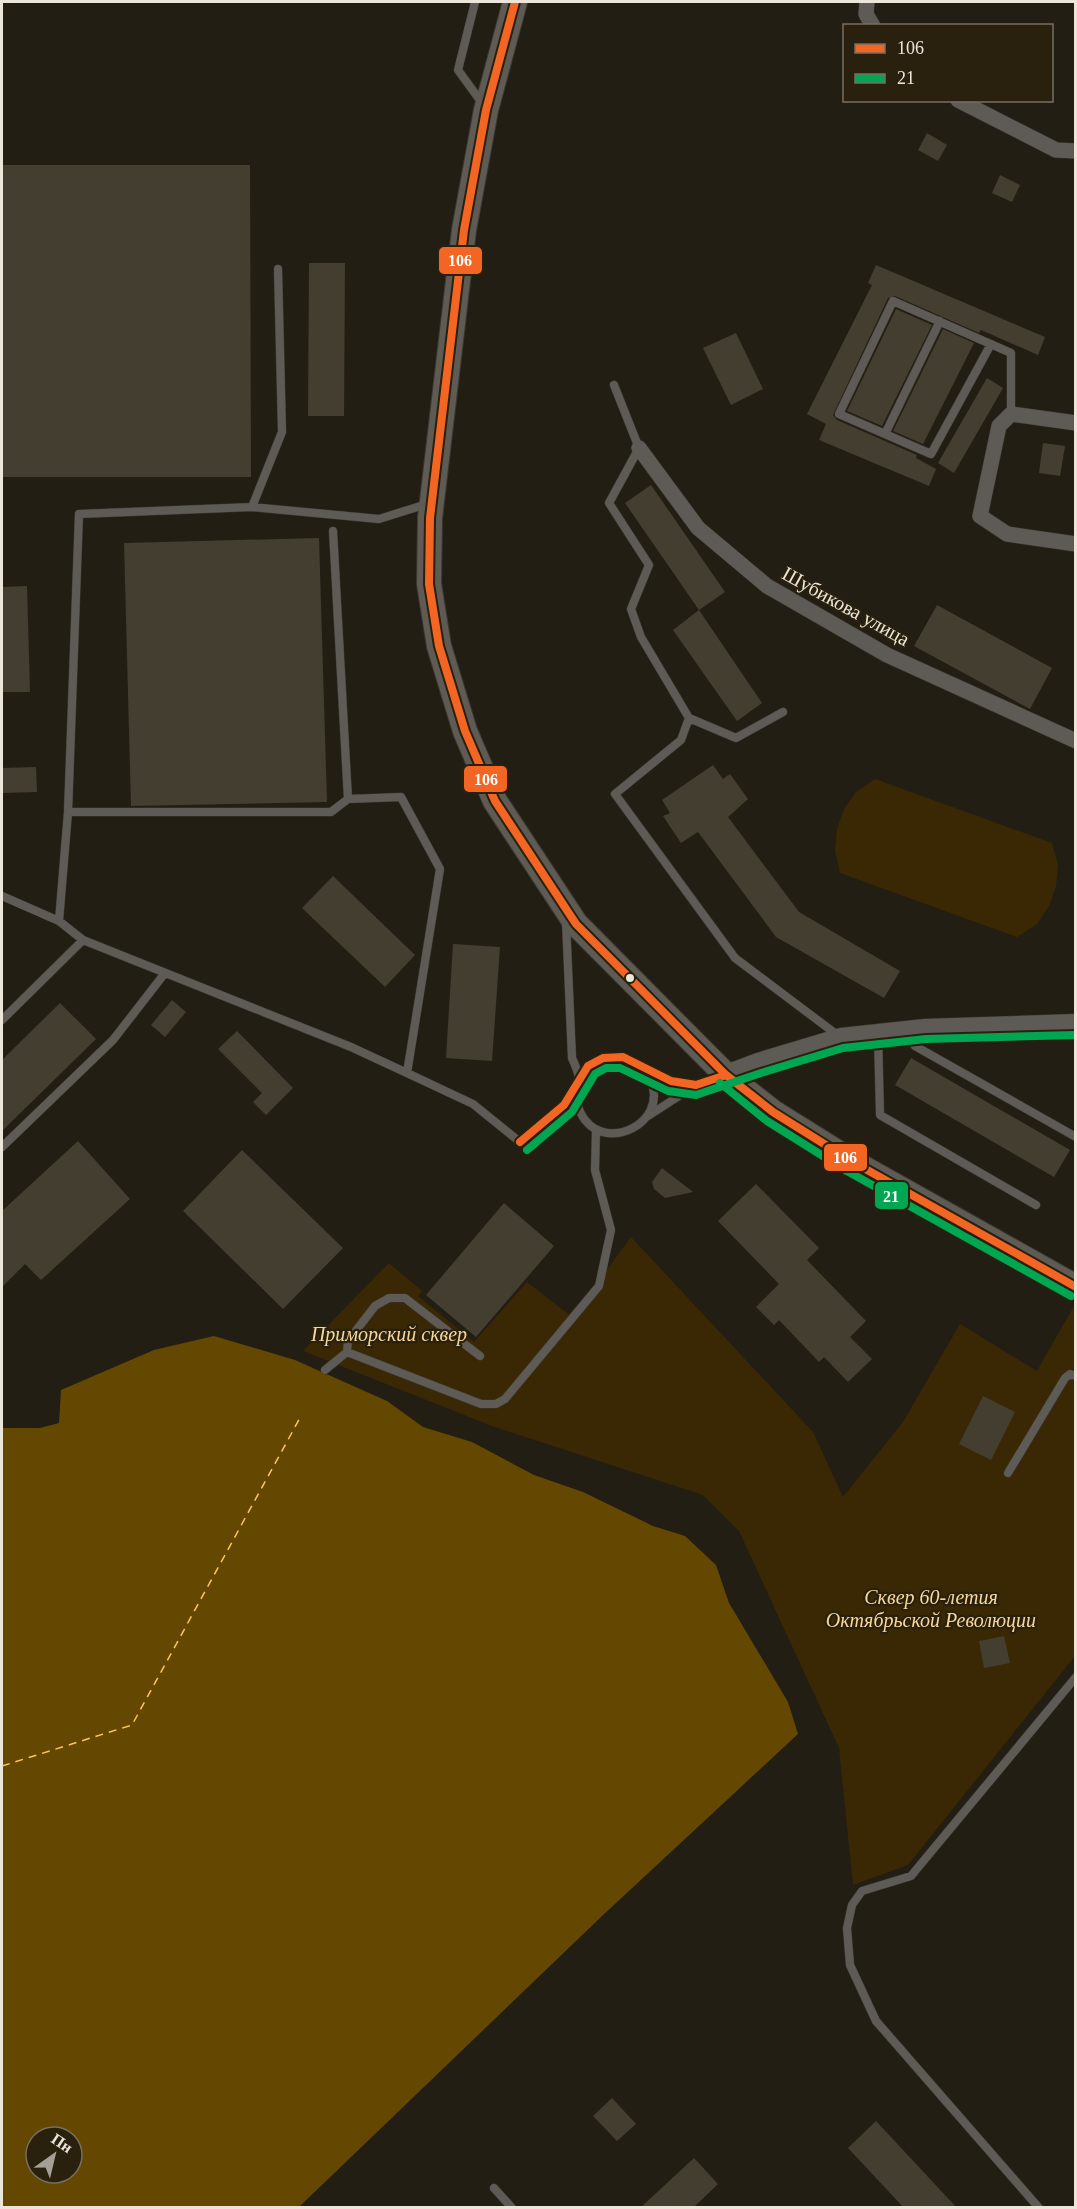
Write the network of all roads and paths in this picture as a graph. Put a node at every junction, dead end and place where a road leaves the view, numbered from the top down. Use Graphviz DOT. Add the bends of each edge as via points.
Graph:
graph roads {
  1 [pos="475,2"];
  2 [pos="515,2"];
  3 [pos="867,2"];
  4 [pos="872,24"];
  5 [pos="962,102"];
  6 [pos="486,110"];
  7 [pos="1076,152"];
  8 [pos="278,269"];
  9 [pos="940,321"];
  10 [pos="992,344"];
  11 [pos="615,385"];
  12 [pos="1011,414"];
  13 [pos="1076,423"];
  14 [pos="885,434"];
  15 [pos="639,448"];
  16 [pos="431,503"];
  17 [pos="252,507"];
  18 [pos="333,531"];
  19 [pos="1076,544"];
  20 [pos="783,712"];
  21 [pos="689,718"];
  22 [pos="1076,741"];
  23 [pos="348,799"];
  24 [pos="68,812"];
  25 [pos="2,896"];
  26 [pos="562,903"];
  27 [pos="59,921"];
  28 [pos="83,940"];
  29 [pos="165,973"];
  30 [pos="2,1020"];
  31 [pos="1076,1024"];
  32 [pos="906,1031"];
  33 [pos="878,1033"];
  34 [pos="841,1038"];
  35 [pos="642,1068"];
  36 [pos="407,1073"];
  37 [pos="726,1075"];
  38 [pos="580,1078"];
  39 [pos="696,1085"];
  40 [pos="648,1116"];
  41 [pos="596,1130"];
  42 [pos="1076,1137"];
  43 [pos="2,1147"];
  44 [pos="1036,1205"];
  45 [pos="1076,1287"];
  46 [pos="347,1352"];
  47 [pos="480,1356"];
  48 [pos="325,1370"];
  49 [pos="1076,1376"];
  50 [pos="1008,1473"];
  51 [pos="1076,1677"];
  52 [pos="494,2188"];
  53 [pos="512,2208"];
  54 [pos="1039,2208"];
  1 -- 6 [label="lane" via="458,70"];
  2 -- 6 [label="main road"];
  3 -- 4 [label="street" via="866,14"];
  5 -- 7 [label="street" via="1056,150"];
  6 -- 16 [label="main road" via="464,230"];
  8 -- 17 [label="lane" via="282,432"];
  9 -- 10 [label="lane"];
  9 -- 14 [label="lane"];
  9 -- 14 [label="lane" via="893,301 839,414"];
  10 -- 12 [label="lane" via="1011,352"];
  10 -- 14 [label="lane" via="931,454"];
  11 -- 15 [label="lane"];
  12 -- 13 [label="street"];
  12 -- 19 [label="street" via="999,426 980,516 1007,534"];
  15 -- 21 [label="lane" via="609,503 649,565 631,609 641,637"];
  15 -- 22 [label="street, Шубикова улица" via="698,528 767,586 887,656"];
  16 -- 17 [label="lane" via="379,519"];
  16 -- 26 [label="main road" via="429,584 439,646 465,731 495,801"];
  17 -- 24 [label="lane" via="79,514"];
  18 -- 23 [label="lane"];
  20 -- 21 [label="lane" via="736,738"];
  21 -- 34 [label="lane" via="681,740 615,794 735,958"];
  23 -- 24 [label="lane" via="331,812"];
  23 -- 36 [label="lane" via="401,797 440,869"];
  24 -- 27 [label="lane"];
  25 -- 27 [label="lane"];
  26 -- 37 [label="main road" via="576,924"];
  26 -- 38 [label="lane" via="572,1058"];
  27 -- 28 [label="lane"];
  28 -- 29 [label="lane"];
  28 -- 30 [label="lane"];
  29 -- 36 [label="lane"];
  29 -- 43 [label="lane" via="113,1040"];
  31 -- 32 [label="street"];
  32 -- 33 [label="street"];
  32 -- 42 [label="lane" via="915,1046"];
  33 -- 34 [label="street"];
  33 -- 44 [label="lane" via="880,1115"];
  34 -- 37 [label="street"];
  35 -- 38 [label="lane" via="623,1057 603,1058 588,1066"];
  35 -- 39 [label="lane" via="671,1081"];
  35 -- 40 [label="lane" via="652,1085"];
  36 -- 38 [label="lane" via="473,1104 520,1142 564,1105"];
  37 -- 39 [label="lane"];
  37 -- 45 [label="main road" via="773,1112 853,1162"];
  38 -- 41 [label="lane" via="576,1104"];
  39 -- 40 [label="lane"];
  40 -- 41 [label="lane" via="632,1130 614,1134"];
  41 -- 46 [label="lane" via="595,1170 611,1230 599,1286 513,1392 496,1404 481,1404"];
  46 -- 47 [label="lane" via="348,1341 375,1306 389,1298 405,1298"];
  46 -- 48 [label="lane"];
  49 -- 50 [label="lane" via="1070,1374 1065,1378"];
  51 -- 54 [label="lane" via="911,1876 862,1891 852,1905 847,1928 850,1965 876,2021"];
  52 -- 53 [label="lane"];
}
